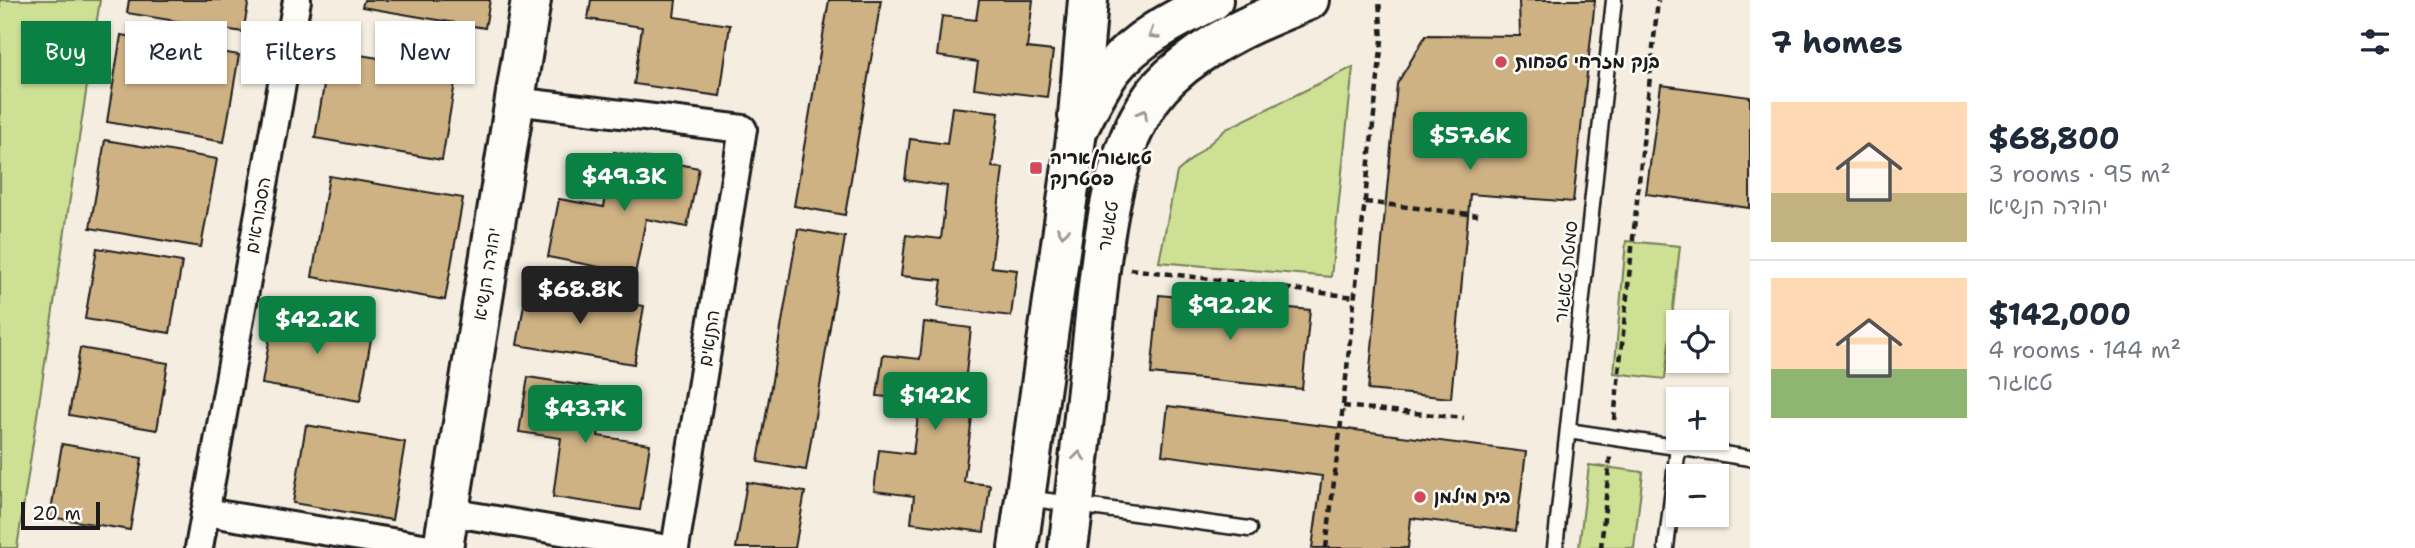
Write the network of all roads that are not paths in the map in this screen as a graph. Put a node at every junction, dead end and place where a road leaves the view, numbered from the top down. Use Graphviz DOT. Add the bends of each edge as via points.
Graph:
graph roads {
  1 [pos="297,0"];
  2 [pos="531,0"];
  3 [pos="1088,0"];
  4 [pos="1213,0"];
  5 [pos="1309,0"];
  6 [pos="1614,0"];
  7 [pos="515,101"];
  8 [pos="1077,131"];
  9 [pos="1568,431"];
  10 [pos="1666,445"];
  11 [pos="1678,450"];
  12 [pos="1698,450"];
  13 [pos="1750,458"];
  14 [pos="1025,498"];
  15 [pos="1073,505"];
  16 [pos="205,512"];
  17 [pos="1249,529"];
  18 [pos="446,530"];
  19 [pos="199,548"];
  20 [pos="429,548"];
  21 [pos="662,548"];
  22 [pos="675,548"];
  23 [pos="1018,548"];
  24 [pos="1068,548"];
  25 [pos="1555,548"];
  26 [pos="1667,548"];
  1 -- 16 [label="street, הסבוראים"];
  2 -- 7 [label="street, יהודה הנשיא"];
  3 -- 8 [label="street"];
  4 -- 8 [label="street, one-way" via="1145,39 1114,67"];
  15 -- 5 [label="street, טאגור, one-way" via="1101,265 1117,174 1131,135 1169,78 1208,46"];
  6 -- 9 [label="lane, סמטת טאגור"];
  7 -- 18 [label="street, יהודה הנשיא"];
  7 -- 22 [label="street, התנאים" via="743,129"];
  8 -- 14 [label="street, one-way"];
  9 -- 10 [label="lane"];
  9 -- 25 [label="lane, סמטת טאגור"];
  11 -- 26 [label="lane"];
  12 -- 13 [label="lane"];
  14 -- 15 [label="lane"];
  14 -- 23 [label="street"];
  15 -- 17 [label="lane"];
  15 -- 24 [label="street, טאגור"];
  16 -- 19 [label="street, הסבוראים"];
  16 -- 20 [label="street"];
  18 -- 21 [label="street"];
}
